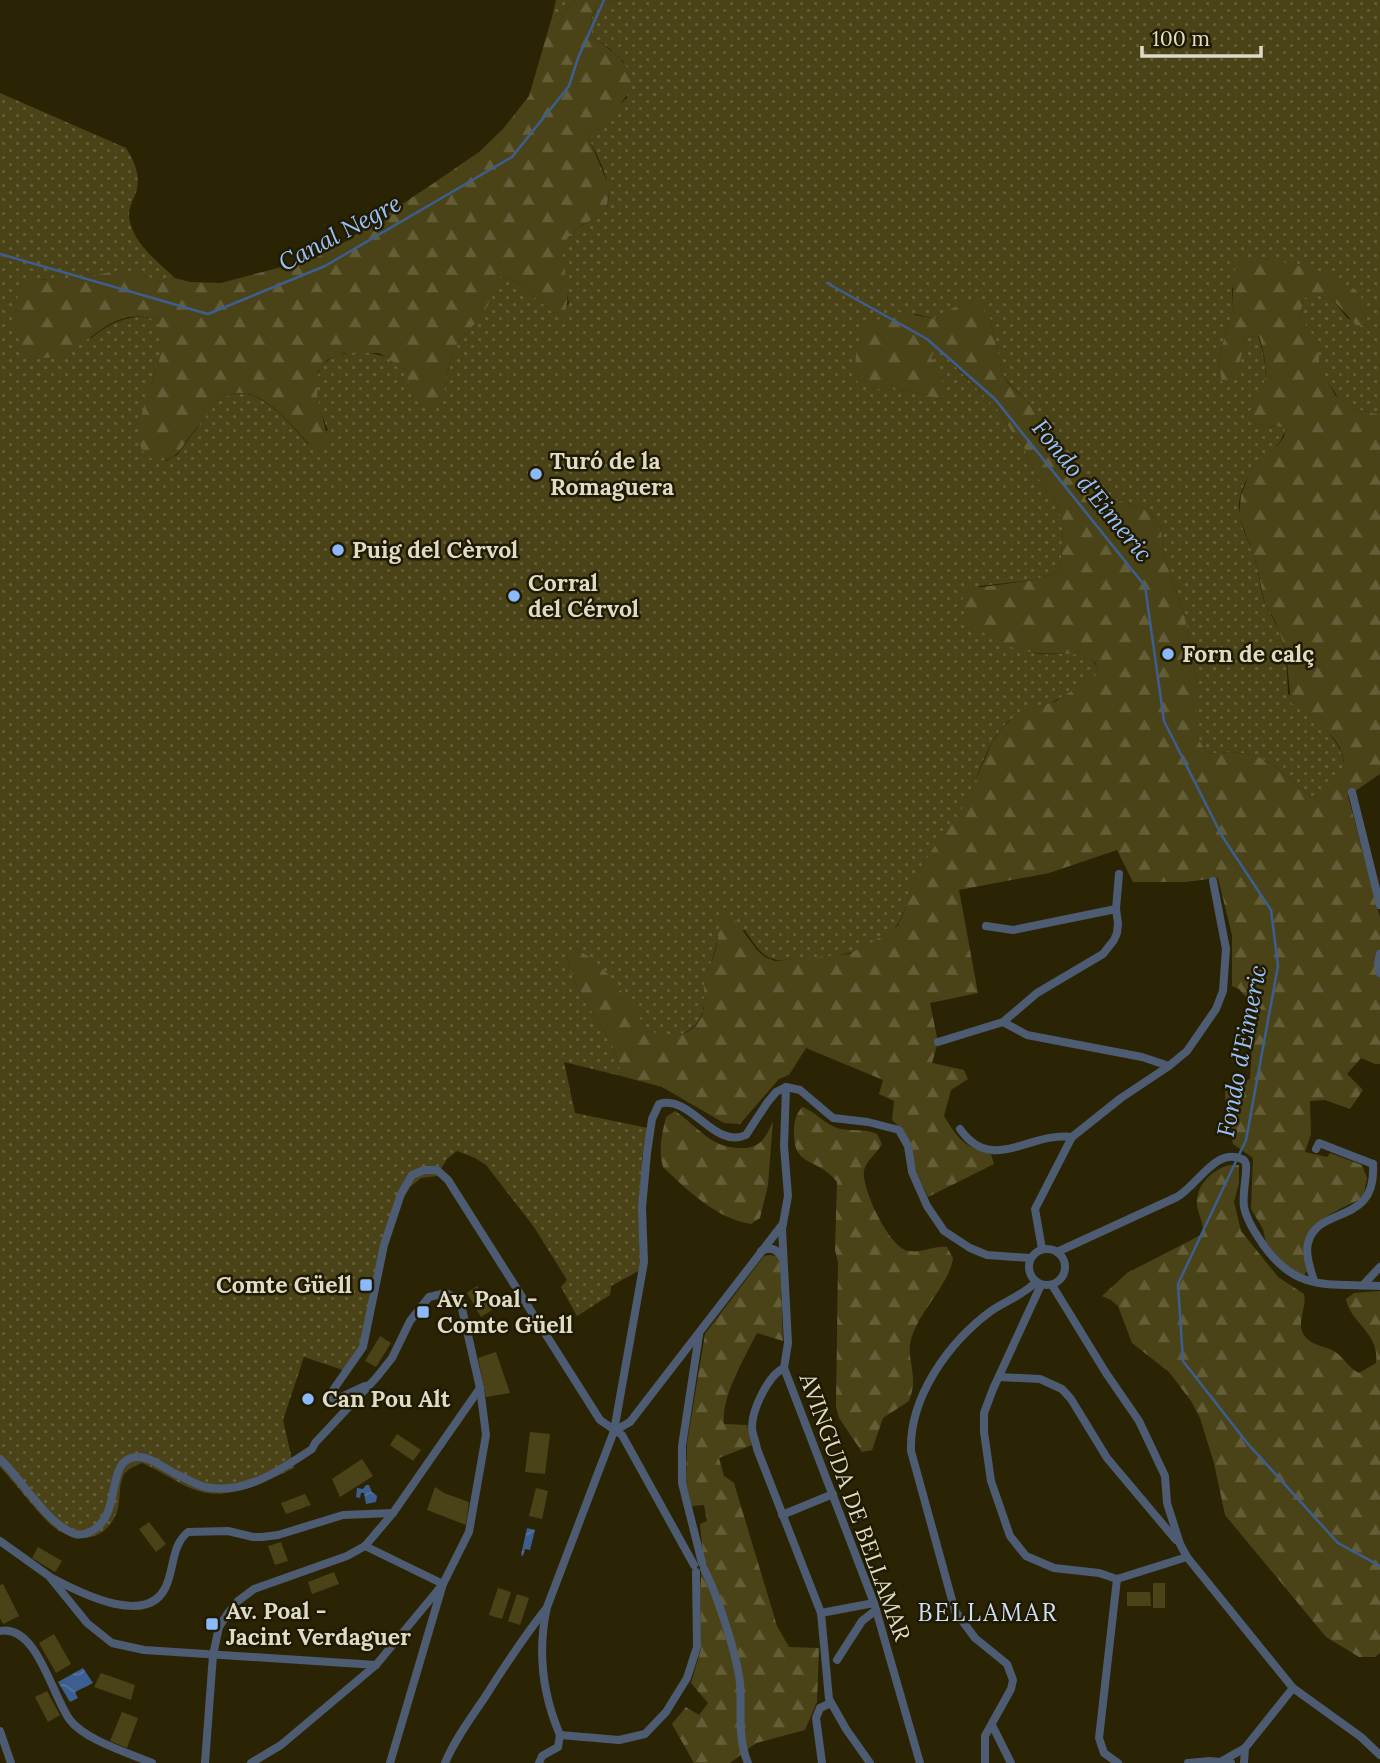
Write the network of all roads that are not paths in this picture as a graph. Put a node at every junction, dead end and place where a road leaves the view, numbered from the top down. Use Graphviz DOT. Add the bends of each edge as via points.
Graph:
graph roads {
  1 [pos="1352,792"];
  2 [pos="1119,874"];
  3 [pos="1213,881"];
  4 [pos="1380,905"];
  5 [pos="1115,909"];
  6 [pos="986,926"];
  7 [pos="1380,954"];
  8 [pos="1380,973"];
  9 [pos="1003,1023"];
  10 [pos="938,1042"];
  11 [pos="1169,1066"];
  12 [pos="786,1087"];
  13 [pos="960,1129"];
  14 [pos="1072,1137"];
  15 [pos="1316,1149"];
  16 [pos="1376,1163"];
  17 [pos="782,1225"];
  18 [pos="1042,1250"];
  19 [pos="761,1251"];
  20 [pos="1057,1252"];
  21 [pos="1030,1258"];
  22 [pos="783,1261"];
  23 [pos="1380,1267"];
  24 [pos="1314,1282"];
  25 [pos="1039,1283"];
  26 [pos="1052,1284"];
  27 [pos="1363,1285"];
  28 [pos="1380,1286"];
  29 [pos="699,1332"];
  30 [pos="685,1351"];
  31 [pos="696,1353"];
  32 [pos="784,1368"];
  33 [pos="787,1377"];
  34 [pos="999,1377"];
  35 [pos="376,1378"];
  36 [pos="769,1382"];
  37 [pos="480,1388"];
  38 [pos="614,1430"];
  39 [pos="0,1459"];
  40 [pos="833,1494"];
  41 [pos="393,1514"];
  42 [pos="782,1515"];
  43 [pos="0,1541"];
  44 [pos="1180,1544"];
  45 [pos="365,1546"];
  46 [pos="1187,1557"];
  47 [pos="699,1567"];
  48 [pos="49,1576"];
  49 [pos="1117,1579"];
  50 [pos="443,1584"];
  51 [pos="875,1606"];
  52 [pos="547,1607"];
  53 [pos="821,1613"];
  54 [pos="0,1631"];
  55 [pos="213,1655"];
  56 [pos="837,1660"];
  57 [pos="376,1665"];
  58 [pos="1293,1688"];
  59 [pos="831,1703"];
  60 [pos="992,1725"];
  61 [pos="0,1731"];
  62 [pos="560,1735"];
  63 [pos="1245,1748"];
  64 [pos="1380,1755"];
  65 [pos="1222,1760"];
  66 [pos="11,1763"];
  67 [pos="152,1763"];
  68 [pos="205,1763"];
  69 [pos="251,1763"];
  70 [pos="390,1763"];
  71 [pos="445,1763"];
  72 [pos="539,1763"];
  73 [pos="748,1763"];
  74 [pos="822,1763"];
  75 [pos="870,1763"];
  76 [pos="920,1763"];
  77 [pos="985,1763"];
  78 [pos="1011,1763"];
  79 [pos="1118,1763"];
  80 [pos="1188,1763"];
  81 [pos="1231,1763"];
  82 [pos="1244,1763"];
  1 -- 4 [label="street"];
  2 -- 5 [label="street"];
  3 -- 11 [label="street" via="1226,949 1223,990 1216,1009 1187,1051"];
  5 -- 6 [label="street" via="1013,930"];
  5 -- 9 [label="street" via="1116,933 1104,954 1037,993"];
  7 -- 8 [label="street"];
  9 -- 10 [label="street"];
  9 -- 11 [label="street" via="1027,1035"];
  11 -- 14 [label="street"];
  12 -- 17 [label="street, AVINGUDA DE BELLAMAR" via="788,1196"];
  12 -- 21 [label="street" via="800,1090 832,1118 898,1130 908,1146 912,1172 927,1206 944,1231 987,1255"];
  12 -- 38 [label="street" via="776,1092 741,1137 719,1132 668,1101 656,1108 642,1208 644,1262"];
  13 -- 14 [label="street" via="985,1150"];
  14 -- 18 [label="street" via="1035,1209"];
  15 -- 16 [label="street" via="1319,1143"];
  16 -- 24 [label="street" via="1368,1196 1321,1226 1308,1243"];
  17 -- 19 [label="street"];
  17 -- 22 [label="street, AVINGUDA DE BELLAMAR"];
  18 -- 20 [label="street"];
  18 -- 21 [label="street"];
  19 -- 22 [label="street" via="776,1250"];
  19 -- 29 [label="street"];
  20 -- 24 [label="street" via="1177,1197 1223,1157 1238,1157 1246,1167 1244,1208 1252,1228 1288,1273"];
  20 -- 26 [label="street" via="1065,1269"];
  21 -- 25 [label="street" via="1030,1275"];
  22 -- 32 [label="street, AVINGUDA DE BELLAMAR" via="788,1335"];
  23 -- 27 [label="street"];
  24 -- 27 [label="street"];
  25 -- 26 [label="street"];
  25 -- 34 [label="street"];
  25 -- 60 [label="street" via="992,1311 958,1342 922,1398 912,1427 911,1451 954,1611 975,1638 1012,1671 1011,1689"];
  26 -- 44 [label="street" via="1139,1421 1165,1476 1167,1503"];
  27 -- 28 [label="street"];
  29 -- 30 [label="street"];
  29 -- 31 [label="street"];
  30 -- 31 [label="street"];
  30 -- 38 [label="street" via="630,1422"];
  31 -- 47 [label="street" via="682,1446 682,1483"];
  32 -- 33 [label="street, AVINGUDA DE BELLAMAR"];
  32 -- 36 [label="street"];
  33 -- 36 [label="street"];
  33 -- 40 [label="street, AVINGUDA DE BELLAMAR"];
  34 -- 44 [label="street" via="1040,1379 1062,1389 1107,1458"];
  34 -- 49 [label="street" via="984,1413 984,1432 991,1481 1010,1536 1026,1556 1040,1563"];
  35 -- 37 [label="street" via="429,1297 446,1293 460,1300 464,1310"];
  35 -- 38 [label="street" via="333,1399 331,1393 363,1347 384,1245 401,1194 412,1175 438,1170 600,1420"];
  35 -- 39 [label="street" via="312,1449 253,1483 230,1489 203,1487 147,1459 125,1461 118,1471 111,1510 100,1526 87,1534 76,1534 58,1523"];
  36 -- 42 [label="street" via="752,1427"];
  37 -- 41 [label="street"];
  37 -- 50 [label="street" via="486,1435 481,1471 469,1532"];
  38 -- 47 [label="street" via="632,1450"];
  38 -- 52 [label="street"];
  40 -- 42 [label="street"];
  40 -- 51 [label="street, AVINGUDA DE BELLAMAR"];
  41 -- 45 [label="street"];
  41 -- 48 [label="street" via="343,1516 262,1537 228,1531 188,1532 178,1542 165,1590 146,1606 117,1605"];
  42 -- 53 [label="street"];
  43 -- 48 [label="street"];
  44 -- 46 [label="street"];
  45 -- 50 [label="street"];
  45 -- 55 [label="street" via="254,1590 238,1601 219,1627"];
  46 -- 49 [label="street"];
  46 -- 58 [label="street"];
  47 -- 62 [label="street" via="697,1647 687,1678 666,1712 645,1734 620,1740"];
  47 -- 73 [label="street" via="734,1652 740,1680 742,1749"];
  48 -- 55 [label="street" via="87,1623 112,1643"];
  49 -- 79 [label="street" via="1098,1738 1104,1753"];
  50 -- 57 [label="street"];
  50 -- 70 [label="street"];
  51 -- 53 [label="street"];
  51 -- 56 [label="street"];
  51 -- 76 [label="street, AVINGUDA DE BELLAMAR"];
  52 -- 62 [label="street" via="541,1664"];
  52 -- 71 [label="street"];
  53 -- 59 [label="street"];
  54 -- 67 [label="street" via="19,1633 30,1644 70,1720 88,1735"];
  55 -- 57 [label="street"];
  55 -- 68 [label="street"];
  57 -- 69 [label="street" via="281,1745"];
  58 -- 63 [label="street"];
  58 -- 64 [label="street"];
  59 -- 74 [label="street" via="820,1707 816,1717"];
  59 -- 75 [label="street"];
  60 -- 77 [label="street" via="985,1736"];
  60 -- 78 [label="street"];
  61 -- 66 [label="street"];
  62 -- 72 [label="street" via="558,1747"];
  63 -- 65 [label="street"];
  63 -- 82 [label="street"];
  65 -- 80 [label="street"];
  65 -- 81 [label="street"];
}
